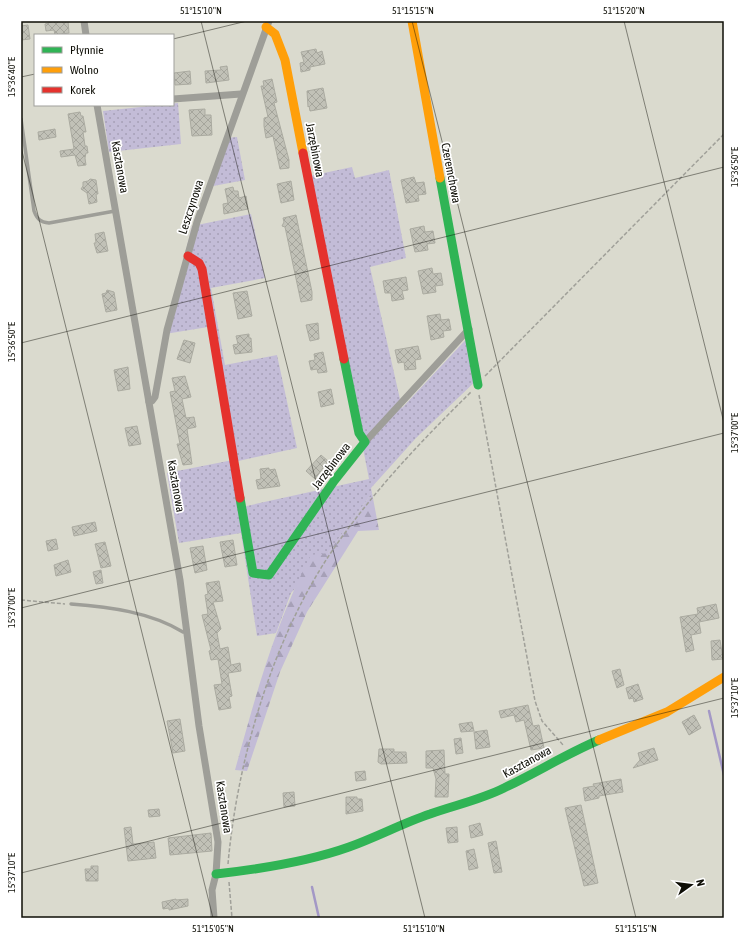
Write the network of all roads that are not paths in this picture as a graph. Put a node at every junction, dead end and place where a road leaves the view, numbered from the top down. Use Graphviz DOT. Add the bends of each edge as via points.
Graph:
graph roads {
  1 [pos="84,21"];
  2 [pos="412,21"];
  3 [pos="268,24"];
  4 [pos="86,34"];
  5 [pos="241,94"];
  6 [pos="174,99"];
  7 [pos="97,106"];
  8 [pos="21,119"];
  9 [pos="115,211"];
  10 [pos="188,256"];
  11 [pos="469,329"];
  12 [pos="478,384"];
  13 [pos="149,402"];
  14 [pos="365,442"];
  15 [pos="71,604"];
  16 [pos="187,632"];
  17 [pos="724,677"];
  18 [pos="216,874"];
  19 [pos="214,918"];
  1 -- 4 [label="street"];
  2 -- 11 [label="street, Czeremchowa"];
  3 -- 5 [label="street, Leszczynowa"];
  3 -- 14 [label="street, Jarzębinowa" via="275,34 285,60 359,433"];
  5 -- 6 [label="street"];
  5 -- 10 [label="street, Leszczynowa" via="236,115 196,222"];
  7 -- 9 [label="street, Kasztanowa"];
  8 -- 9 [label="lane" via="37,218 49,223"];
  9 -- 13 [label="street, Kasztanowa"];
  10 -- 13 [label="street, Leszczynowa" via="167,330 155,397"];
  10 -- 14 [label="street, Jarzębinowa" via="199,263 202,269 253,573 269,575 334,481"];
  11 -- 12 [label="street, Czeremchowa"];
  11 -- 14 [label="street"];
  13 -- 16 [label="street, Kasztanowa"];
  15 -- 16 [label="lane" via="107,607 152,617"];
  16 -- 18 [label="street, Kasztanowa" via="218,842"];
  17 -- 18 [label="street, Kasztanowa" via="667,712 570,752 488,795 430,814 349,847 298,861"];
  18 -- 19 [label="street, Kasztanowa" via="212,890"];
}
